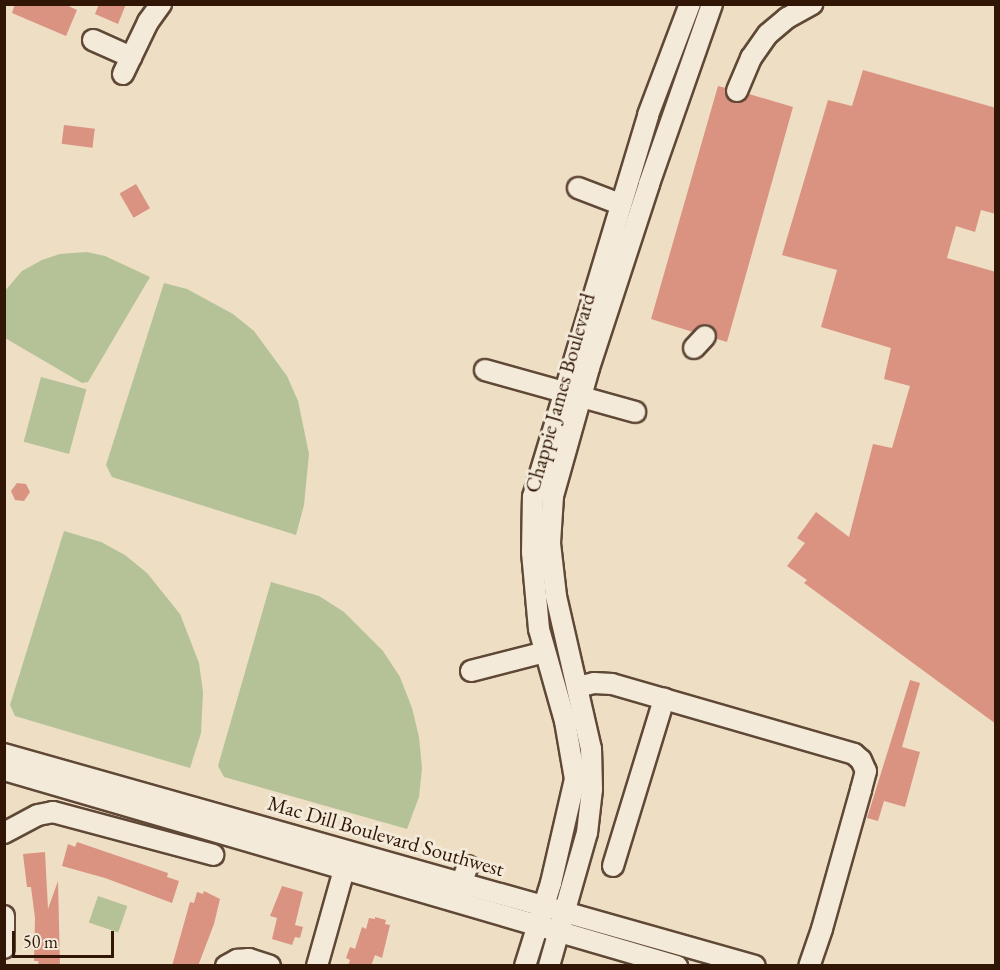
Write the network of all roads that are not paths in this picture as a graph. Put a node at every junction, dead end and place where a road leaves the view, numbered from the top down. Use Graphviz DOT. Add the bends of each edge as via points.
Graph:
graph roads {
  1 [pos="161,4"];
  2 [pos="690,4"];
  3 [pos="712,4"];
  4 [pos="812,4"];
  5 [pos="787,11"];
  6 [pos="93,40"];
  7 [pos="737,91"];
  8 [pos="578,188"];
  9 [pos="620,204"];
  10 [pos="485,370"];
  11 [pos="572,394"];
  12 [pos="635,412"];
  13 [pos="545,652"];
  14 [pos="471,671"];
  15 [pos="578,687"];
  16 [pos="664,699"];
  17 [pos="4,754"];
  18 [pos="4,770"];
  19 [pos="4,833"];
  20 [pos="213,855"];
  21 [pos="347,859"];
  22 [pos="614,866"];
  23 [pos="502,894"];
  24 [pos="544,905"];
  25 [pos="566,911"];
  26 [pos="4,916"];
  27 [pos="538,924"];
  28 [pos="560,931"];
  29 [pos="4,948"];
  30 [pos="226,966"];
  31 [pos="270,966"];
  32 [pos="316,966"];
  33 [pos="525,966"];
  34 [pos="549,966"];
  35 [pos="677,966"];
  36 [pos="755,966"];
  37 [pos="808,966"];
  1 -- 6 [label="street" via="127,65"];
  2 -- 9 [label="street, Chappie James Boulevard"];
  3 -- 11 [label="street, Chappie James Boulevard"];
  4 -- 5 [label="street"];
  5 -- 7 [label="street" via="752,58"];
  8 -- 9 [label="street"];
  9 -- 11 [label="street, Chappie James Boulevard"];
  10 -- 11 [label="street"];
  11 -- 12 [label="street"];
  11 -- 13 [label="street, Chappie James Boulevard" via="533,497 534,583"];
  11 -- 15 [label="street, Chappie James Boulevard" via="553,496 550,543 556,596"];
  13 -- 14 [label="street"];
  13 -- 24 [label="street, Chappie James Boulevard" via="565,722 575,779"];
  15 -- 16 [label="street" via="612,684"];
  15 -- 25 [label="street, Chappie James Boulevard" via="591,749 592,789 587,834"];
  16 -- 22 [label="street"];
  16 -- 37 [label="street" via="854,753 861,760 866,771"];
  17 -- 21 [label="street, Mac Dill Boulevard Southwest"];
  18 -- 21 [label="street, Mac Dill Boulevard Southwest"];
  19 -- 20 [label="street" via="38,815 53,812"];
  21 -- 23 [label="street, Mac Dill Boulevard Southwest"];
  21 -- 32 [label="street"];
  23 -- 24 [label="street, Mac Dill Boulevard Southwest"];
  23 -- 27 [label="street, Mac Dill Boulevard Southwest"];
  24 -- 25 [label="street, Mac Dill Boulevard Southwest"];
  24 -- 27 [label="street, Chappie James Boulevard"];
  25 -- 28 [label="street, Chappie James Boulevard"];
  25 -- 36 [label="street, Mac Dill Boulevard Southwest"];
  26 -- 29 [label="street"];
  27 -- 28 [label="street, Mac Dill Boulevard Southwest"];
  27 -- 33 [label="street, Chappie James Boulevard"];
  28 -- 34 [label="street, Chappie James Boulevard"];
  28 -- 35 [label="street, Mac Dill Boulevard Southwest"];
  30 -- 31 [label="street" via="249,959"];
}
